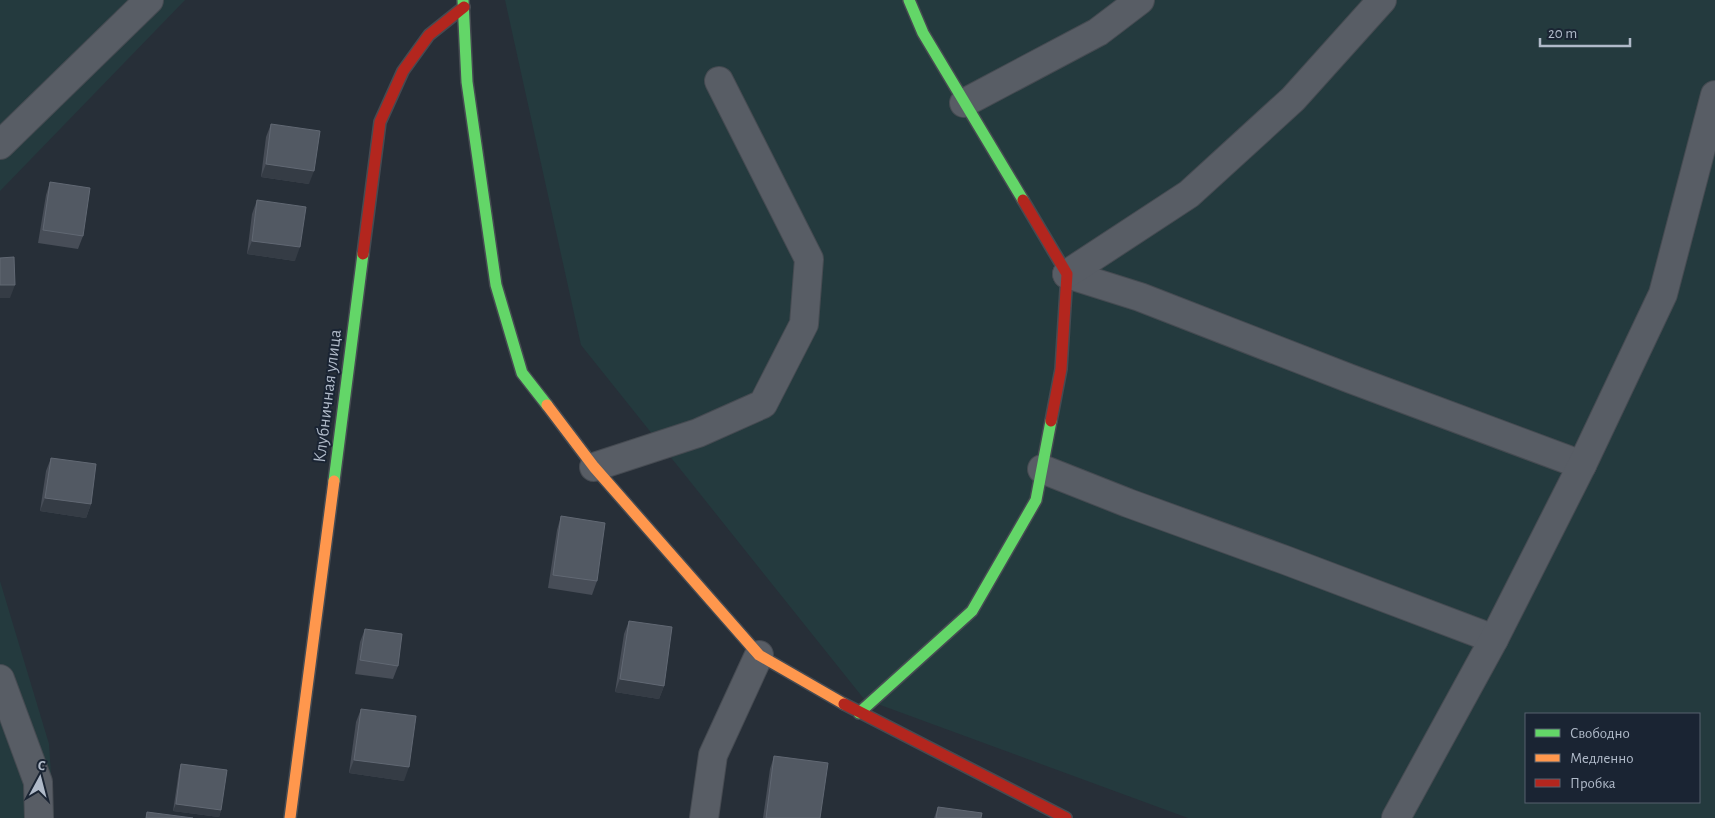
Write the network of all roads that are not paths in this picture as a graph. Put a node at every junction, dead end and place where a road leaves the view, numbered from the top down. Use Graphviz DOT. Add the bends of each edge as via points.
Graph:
graph roads {
  1 [pos="149,0"];
  2 [pos="909,0"];
  3 [pos="1140,0"];
  4 [pos="1382,0"];
  5 [pos="464,3"];
  6 [pos="719,81"];
  7 [pos="1715,95"];
  8 [pos="964,103"];
  9 [pos="0,145"];
  10 [pos="1067,274"];
  11 [pos="1582,465"];
  12 [pos="594,467"];
  13 [pos="1042,469"];
  14 [pos="1494,639"];
  15 [pos="759,655"];
  16 [pos="0,679"];
  17 [pos="859,713"];
  18 [pos="39,818"];
  19 [pos="290,818"];
  20 [pos="704,818"];
  21 [pos="1066,818"];
  22 [pos="1396,818"];
  1 -- 9 [label="street"];
  2 -- 8 [label="street" via="923,34"];
  3 -- 8 [label="street" via="1098,32"];
  4 -- 10 [label="street" via="1293,99 1189,194"];
  5 -- 12 [label="street" via="467,82 496,285 522,373"];
  5 -- 19 [label="street, Клубничная улица" via="429,34 403,72 380,122"];
  6 -- 12 [label="street" via="809,259 804,324 763,404 698,433"];
  7 -- 11 [label="street" via="1663,294"];
  8 -- 10 [label="street"];
  10 -- 11 [label="street" via="1140,296"];
  10 -- 13 [label="street" via="1061,369"];
  11 -- 14 [label="street"];
  12 -- 15 [label="street"];
  13 -- 14 [label="street"];
  13 -- 17 [label="street" via="1036,500 972,611"];
  14 -- 22 [label="street"];
  15 -- 17 [label="street"];
  15 -- 20 [label="street" via="713,755"];
  16 -- 18 [label="street" via="38,782"];
  17 -- 21 [label="street"];
}
